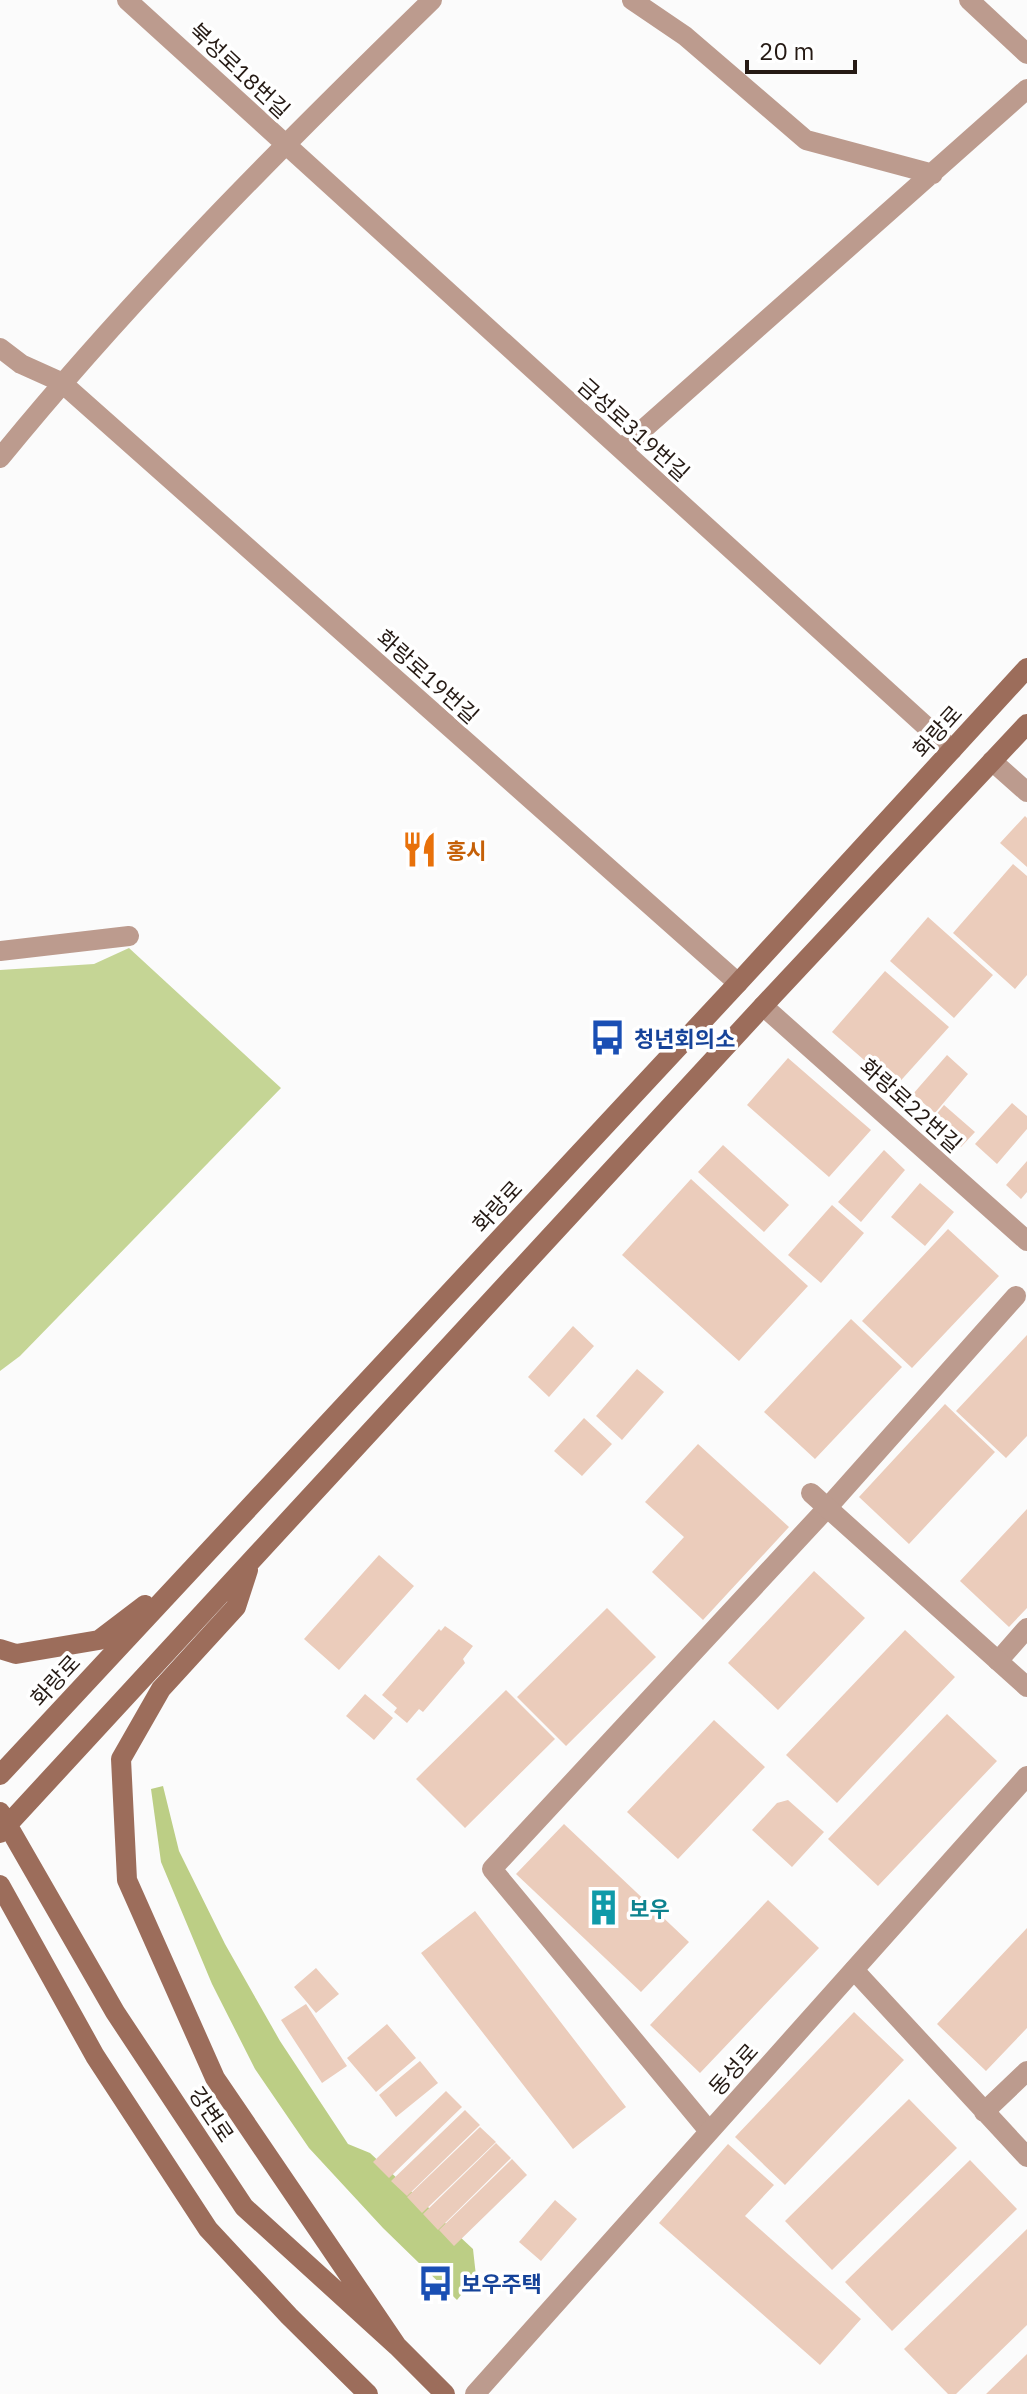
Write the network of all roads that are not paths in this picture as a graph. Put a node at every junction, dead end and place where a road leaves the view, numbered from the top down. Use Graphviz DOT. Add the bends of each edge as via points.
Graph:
graph roads {
  1 [pos="127,0"];
  2 [pos="432,0"];
  3 [pos="632,0"];
  4 [pos="969,0"];
  5 [pos="1027,54"];
  6 [pos="1027,89"];
  7 [pos="284,144"];
  8 [pos="933,174"];
  9 [pos="0,348"];
  10 [pos="61,382"];
  11 [pos="621,449"];
  12 [pos="0,458"];
  13 [pos="1027,668"];
  14 [pos="1027,724"];
  15 [pos="952,750"];
  16 [pos="992,761"];
  17 [pos="1027,792"];
  18 [pos="129,936"];
  19 [pos="0,951"];
  20 [pos="738,983"];
  21 [pos="763,1006"];
  22 [pos="1027,1241"];
  23 [pos="1016,1296"];
  24 [pos="811,1493"];
  25 [pos="828,1507"];
  26 [pos="250,1563"];
  27 [pos="190,1571"];
  28 [pos="1027,1628"];
  29 [pos="0,1649"];
  30 [pos="998,1661"];
  31 [pos="1027,1687"];
  32 [pos="0,1775"];
  33 [pos="1027,1776"];
  34 [pos="3,1823"];
  35 [pos="0,1885"];
  36 [pos="854,1970"];
  37 [pos="1027,2071"];
  38 [pos="984,2112"];
  39 [pos="709,2131"];
  40 [pos="1027,2157"];
  41 [pos="397,2346"];
  42 [pos="368,2394"];
  43 [pos="445,2394"];
  44 [pos="475,2394"];
  1 -- 7 [label="street, 북성로18번길"];
  2 -- 7 [label="street"];
  3 -- 8 [label="street" via="685,36 806,140"];
  4 -- 5 [label="street"];
  6 -- 8 [label="street"];
  7 -- 10 [label="street"];
  7 -- 11 [label="street, 금성로319번길"];
  8 -- 11 [label="street"];
  9 -- 10 [label="street, 화랑로19번길"];
  10 -- 12 [label="street"];
  10 -- 20 [label="street, 화랑로19번길"];
  11 -- 15 [label="street, 금성로319번길"];
  13 -- 15 [label="street, 화랑로"];
  14 -- 16 [label="street"];
  15 -- 20 [label="street, 화랑로"];
  16 -- 17 [label="street"];
  16 -- 21 [label="street"];
  18 -- 19 [label="street"];
  20 -- 21 [label="street, 화랑로19번길"];
  20 -- 27 [label="street, 화랑로"];
  21 -- 22 [label="street, 화랑로22번길"];
  21 -- 26 [label="street"];
  23 -- 25 [label="street"];
  24 -- 25 [label="street"];
  25 -- 30 [label="street"];
  25 -- 39 [label="street" via="492,1869"];
  26 -- 34 [label="street"];
  26 -- 41 [label="street" via="236,1607 161,1689 121,1759 127,1880 215,2078"];
  27 -- 29 [label="street" via="99,1640 16,1654"];
  27 -- 32 [label="street, 화랑로"];
  28 -- 30 [label="street"];
  30 -- 31 [label="street"];
  33 -- 36 [label="street, 동성로"];
  34 -- 41 [label="street, 강변로" via="115,2012 244,2207"];
  35 -- 42 [label="street" via="95,2056 208,2229"];
  36 -- 38 [label="street"];
  36 -- 39 [label="street, 동성로"];
  37 -- 38 [label="street"];
  38 -- 40 [label="street"];
  39 -- 44 [label="street, 동성로"];
  41 -- 43 [label="street, 강변로"];
}
